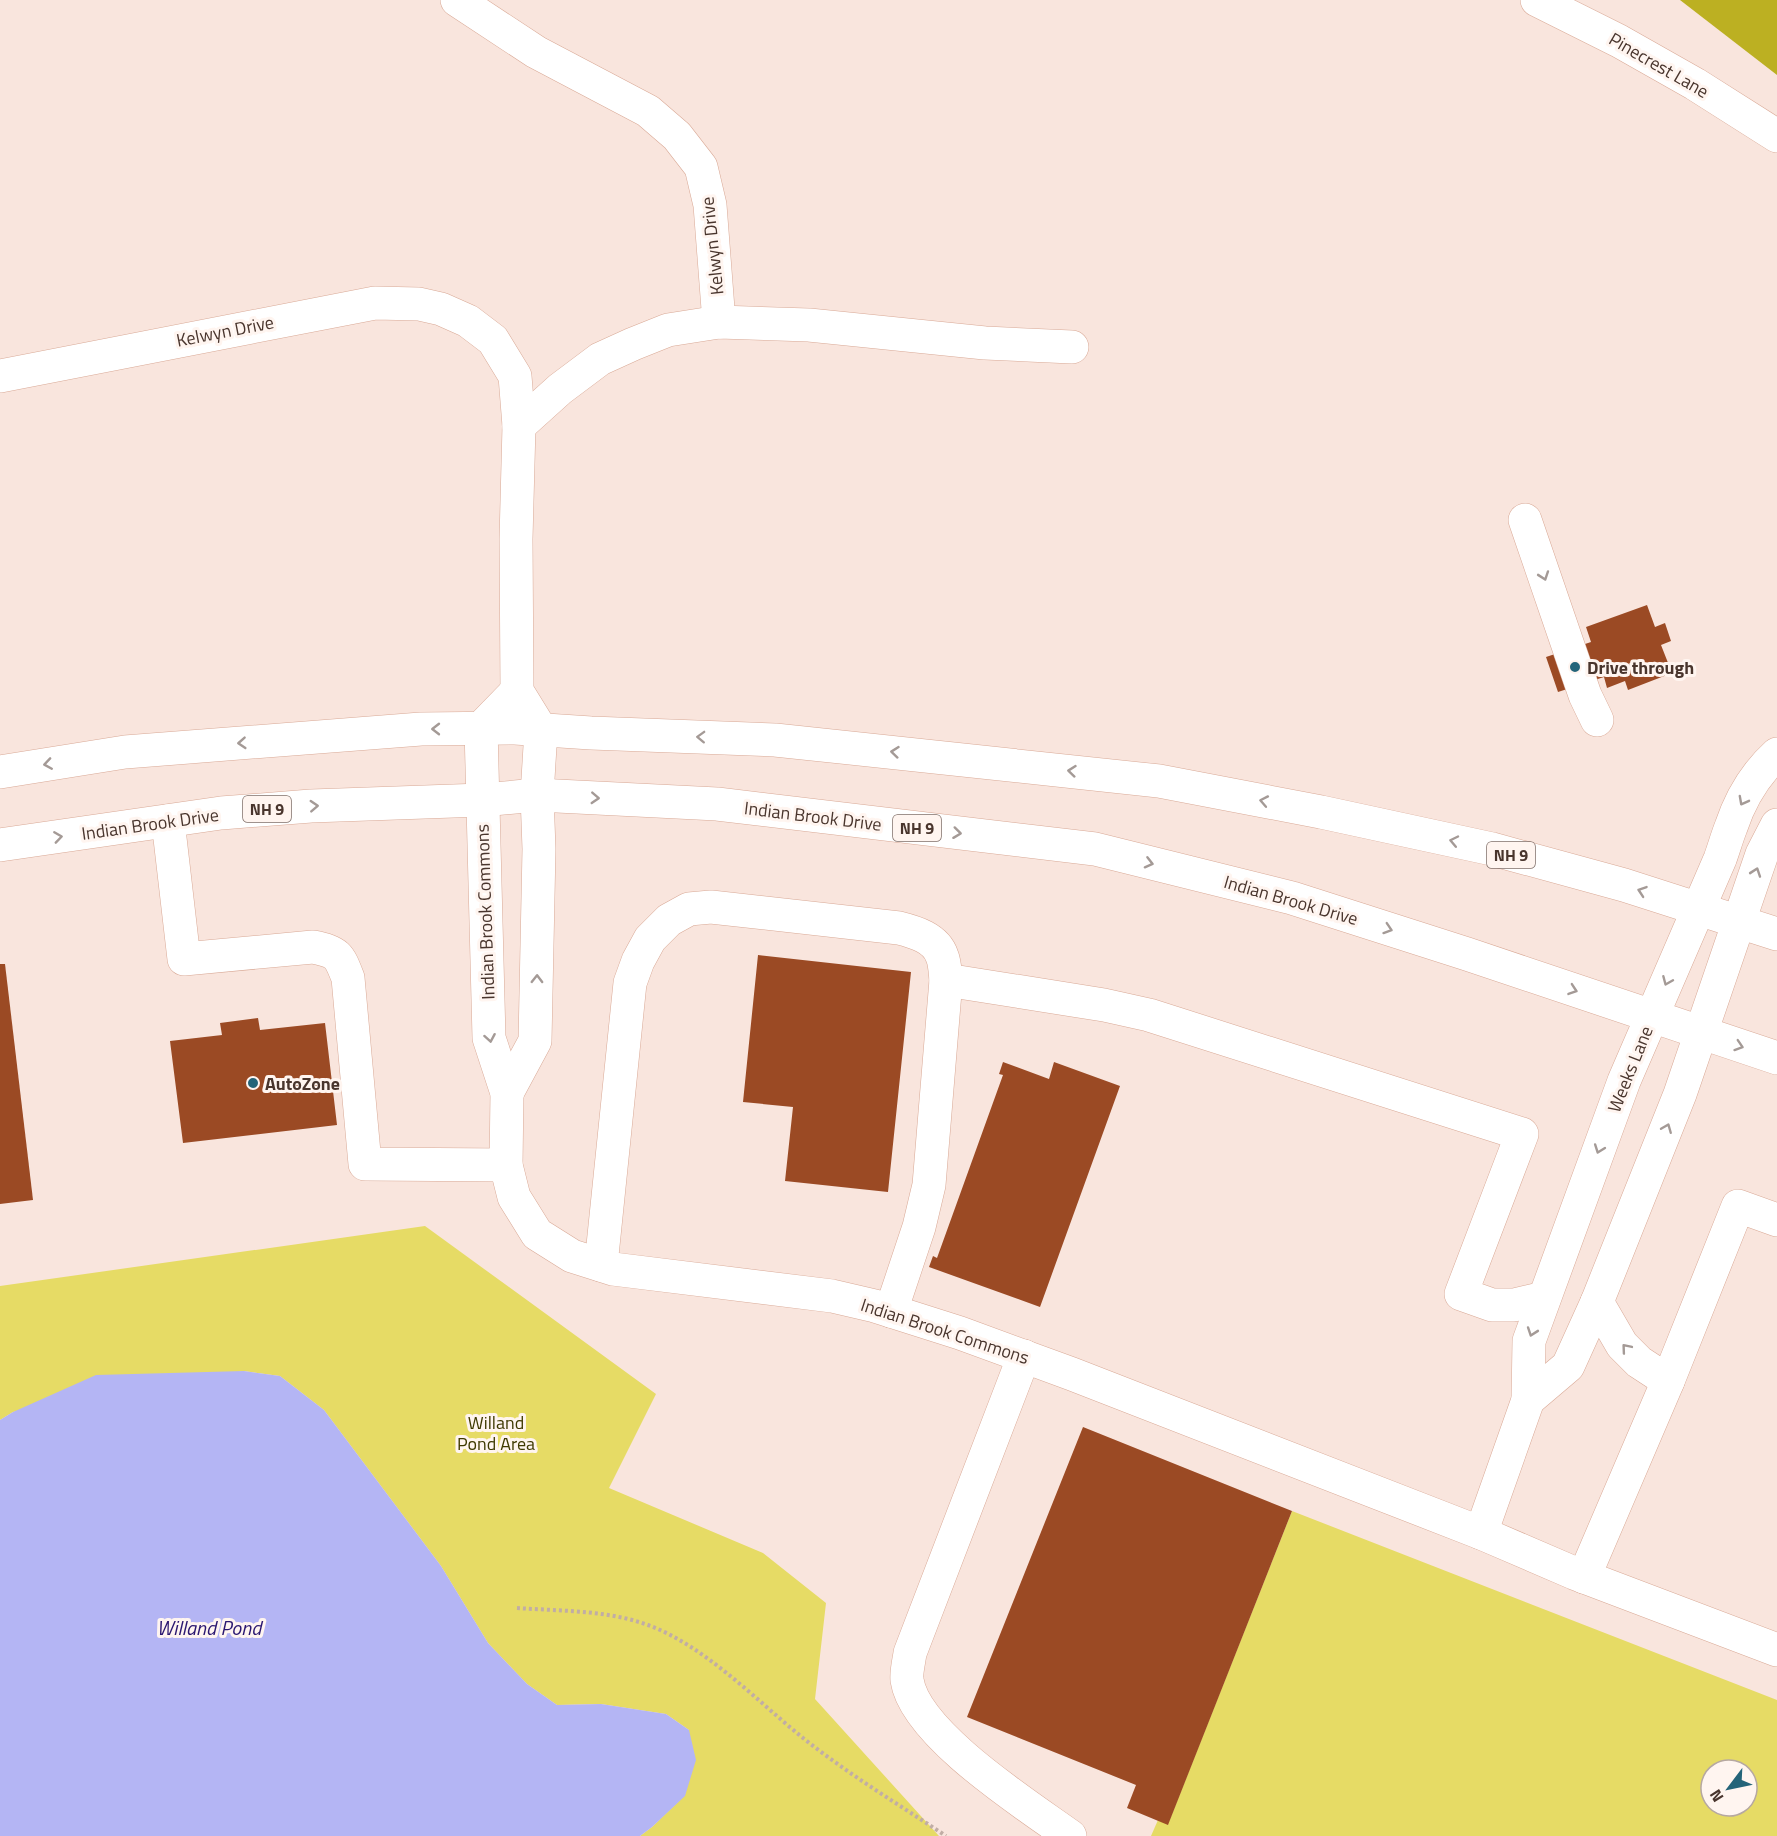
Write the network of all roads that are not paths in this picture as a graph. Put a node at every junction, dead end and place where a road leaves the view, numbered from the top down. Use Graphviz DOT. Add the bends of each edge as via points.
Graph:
graph roads {
  1 [pos="457,0"];
  2 [pos="1537,0"];
  3 [pos="1777,136"];
  4 [pos="719,322"];
  5 [pos="1072,347"];
  6 [pos="0,376"];
  7 [pos="519,426"];
  8 [pos="1525,520"];
  9 [pos="517,692"];
  10 [pos="1597,720"];
  11 [pos="481,728"];
  12 [pos="541,730"];
  13 [pos="1777,754"];
  14 [pos="0,772"];
  15 [pos="537,795"];
  16 [pos="482,800"];
  17 [pos="168,820"];
  18 [pos="1777,825"];
  19 [pos="0,845"];
  20 [pos="1698,910"];
  21 [pos="1738,922"];
  22 [pos="1777,934"];
  23 [pos="946,980"];
  24 [pos="1652,1017"];
  25 [pos="1700,1033"];
  26 [pos="1777,1058"];
  27 [pos="507,1093"];
  28 [pos="506,1165"];
  29 [pos="1777,1220"];
  30 [pos="601,1265"];
  31 [pos="1544,1298"];
  32 [pos="1597,1302"];
  33 [pos="891,1311"];
  34 [pos="1024,1356"];
  35 [pos="1668,1381"];
  36 [pos="1528,1400"];
  37 [pos="1480,1533"];
  38 [pos="1584,1576"];
  39 [pos="1777,1650"];
  40 [pos="1070,1836"];
  1 -- 4 [label="street, Kelwyn Drive" via="536,52 648,111 677,136 701,167 711,205"];
  2 -- 3 [label="street, Pinecrest Lane" via="1686,79"];
  4 -- 5 [label="street" via="809,325 985,343"];
  4 -- 7 [label="street, Kelwyn Drive" via="668,330 600,359"];
  6 -- 7 [label="street, Kelwyn Drive" via="375,303 419,304 468,321 493,340 515,376"];
  7 -- 9 [label="street, Kelwyn Drive"];
  8 -- 10 [label="street, one-way"];
  9 -- 11 [label="street"];
  9 -- 12 [label="street"];
  11 -- 12 [label="street, NH 9"];
  11 -- 14 [label="street, NH 9, one-way" via="421,729 125,752"];
  11 -- 16 [label="street, Indian Brook Commons"];
  12 -- 15 [label="street"];
  20 -- 12 [label="street, NH 9, one-way" via="1492,849 1159,781 775,740"];
  13 -- 20 [label="street, Weeks Lane, one-way" via="1742,802"];
  15 -- 16 [label="street, Indian Brook Drive / NH 9"];
  15 -- 24 [label="street, Indian Brook Drive / NH 9, one-way" via="717,804 1095,849 1292,898"];
  27 -- 15 [label="street, Indian Brook Commons, one-way" via="535,1041"];
  17 -- 16 [label="street, Indian Brook Drive / NH 9, one-way" via="311,806"];
  16 -- 27 [label="street, Indian Brook Commons, one-way" via="489,1038"];
  19 -- 17 [label="street, Indian Brook Drive / NH 9, one-way"];
  17 -- 28 [label="street" via="184,959 313,947 332,951 341,960 348,978 365,1164"];
  21 -- 18 [label="street, one-way" via="1762,854"];
  20 -- 21 [label="street, NH 9"];
  20 -- 24 [label="street, Weeks Lane, one-way"];
  21 -- 22 [label="street, NH 9"];
  21 -- 25 [label="street"];
  23 -- 30 [label="street" via="942,954 931,941 899,928 711,907 689,909 669,920 650,939 630,983"];
  23 -- 31 [label="street" via="1149,1015 1522,1134 1461,1294 1492,1305"];
  23 -- 33 [label="street" via="929,1185"];
  24 -- 25 [label="street, Indian Brook Drive / NH 9"];
  24 -- 31 [label="street, Weeks Lane, one-way" via="1624,1081"];
  25 -- 26 [label="street, Indian Brook Drive / NH 9, one-way"];
  32 -- 25 [label="street, one-way" via="1675,1107"];
  27 -- 28 [label="street, Indian Brook Commons"];
  28 -- 30 [label="street, Indian Brook Commons" via="514,1197 537,1234 573,1256"];
  29 -- 35 [label="street" via="1738,1206"];
  30 -- 33 [label="street, Indian Brook Commons" via="832,1296"];
  31 -- 36 [label="street, Weeks Lane, one-way" via="1529,1341"];
  35 -- 32 [label="street, one-way" via="1622,1345"];
  32 -- 36 [label="street" via="1569,1366"];
  33 -- 34 [label="street, Indian Brook Commons"];
  34 -- 37 [label="street, Indian Brook Commons"];
  34 -- 40 [label="street" via="910,1653 907,1680 916,1703 936,1731 976,1767"];
  35 -- 38 [label="street"];
  36 -- 37 [label="street, Weeks Lane"];
  37 -- 38 [label="street, Indian Brook Commons"];
  38 -- 39 [label="street, Indian Brook Commons"];
}
